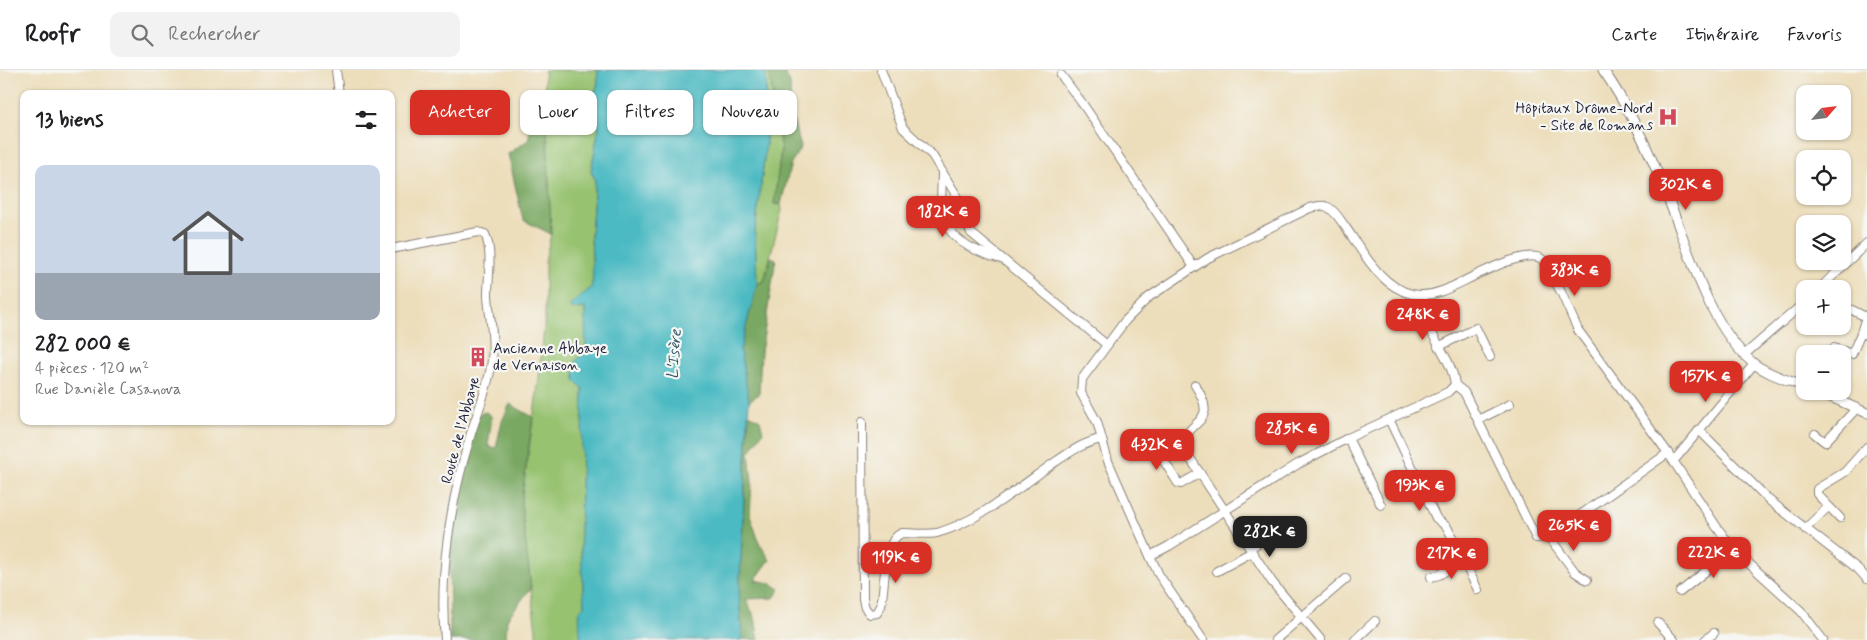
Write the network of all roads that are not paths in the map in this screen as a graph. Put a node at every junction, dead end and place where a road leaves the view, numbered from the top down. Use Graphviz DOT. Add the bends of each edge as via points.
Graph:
graph roads {
  1 [pos="336,70"];
  2 [pos="881,70"];
  3 [pos="1602,70"];
  4 [pos="1061,74"];
  5 [pos="338,90"];
  6 [pos="942,172"];
  7 [pos="1867,243"];
  8 [pos="395,248"];
  9 [pos="1005,260"];
  10 [pos="1194,267"];
  11 [pos="1828,280"];
  12 [pos="1424,296"];
  13 [pos="1851,309"];
  14 [pos="1796,310"];
  15 [pos="1866,315"];
  16 [pos="1864,334"];
  17 [pos="1107,344"];
  18 [pos="1438,347"];
  19 [pos="1851,354"];
  20 [pos="1744,355"];
  21 [pos="1490,357"];
  22 [pos="1754,364"];
  23 [pos="1796,382"];
  24 [pos="1195,385"];
  25 [pos="1455,385"];
  26 [pos="1838,400"];
  27 [pos="1510,404"];
  28 [pos="1857,408"];
  29 [pos="1867,413"];
  30 [pos="1389,419"];
  31 [pos="1478,420"];
  32 [pos="862,422"];
  33 [pos="1699,430"];
  34 [pos="1815,434"];
  35 [pos="1101,438"];
  36 [pos="1348,438"];
  37 [pos="1183,442"];
  38 [pos="1867,447"];
  39 [pos="1670,457"];
  40 [pos="1200,472"];
  41 [pos="1381,505"];
  42 [pos="1828,507"];
  43 [pos="1225,510"];
  44 [pos="1840,518"];
  45 [pos="1282,529"];
  46 [pos="1805,529"];
  47 [pos="1549,537"];
  48 [pos="1733,549"];
  49 [pos="1251,550"];
  50 [pos="1150,556"];
  51 [pos="1464,560"];
  52 [pos="1217,572"];
  53 [pos="1431,577"];
  54 [pos="1346,579"];
  55 [pos="1867,579"];
  56 [pos="1587,580"];
  57 [pos="1478,590"];
  58 [pos="1680,592"];
  59 [pos="1301,617"];
  60 [pos="1375,621"];
  61 [pos="1658,623"];
  62 [pos="1714,633"];
  63 [pos="445,640"];
  64 [pos="1203,640"];
  65 [pos="1275,640"];
  66 [pos="1321,640"];
  67 [pos="1356,640"];
  68 [pos="1674,640"];
  69 [pos="1706,640"];
  70 [pos="1823,640"];
  1 -- 5 [label="street"];
  2 -- 6 [label="street" via="903,128 932,155"];
  3 -- 20 [label="street" via="1625,105 1654,164 1715,314"];
  4 -- 10 [label="street"];
  6 -- 9 [label="street" via="955,193 971,233"];
  6 -- 9 [label="street" via="944,222 960,242"];
  7 -- 11 [label="street"];
  8 -- 63 [label="street, Route de l'Abbaye" via="478,232 485,234 489,244 492,362 469,438 448,541"];
  9 -- 17 [label="street"];
  10 -- 12 [label="street" via="1310,208 1326,206 1339,218 1382,277 1398,289"];
  10 -- 17 [label="street" via="1149,297"];
  12 -- 18 [label="street" via="1427,323"];
  12 -- 39 [label="street" via="1442,292 1487,269 1538,256 1546,265 1578,330"];
  13 -- 15 [label="street"];
  14 -- 20 [label="street"];
  15 -- 16 [label="street"];
  16 -- 19 [label="street"];
  17 -- 35 [label="street" via="1082,379 1081,393 1097,422"];
  18 -- 21 [label="street" via="1476,328"];
  18 -- 25 [label="street" via="1453,373"];
  20 -- 22 [label="street"];
  22 -- 23 [label="street"];
  22 -- 33 [label="street"];
  24 -- 37 [label="street" via="1206,405 1201,420"];
  25 -- 30 [label="street" via="1448,392"];
  25 -- 31 [label="street" via="1464,392"];
  26 -- 28 [label="street"];
  27 -- 31 [label="street"];
  28 -- 29 [label="street"];
  28 -- 34 [label="street" via="1825,442"];
  30 -- 36 [label="street"];
  30 -- 51 [label="street" via="1436,518 1447,527"];
  31 -- 47 [label="street" via="1536,538"];
  32 -- 35 [label="street" via="863,600 870,614 881,606 890,546 898,534 930,534 952,527 987,510 1072,451"];
  33 -- 39 [label="street" via="1677,457"];
  33 -- 46 [label="street" via="1770,501"];
  35 -- 50 [label="street"];
  36 -- 41 [label="street"];
  36 -- 43 [label="street" via="1284,472"];
  37 -- 40 [label="street" via="1184,449"];
  37 -- 40 [label="street" via="1176,442 1163,451 1162,458 1178,483"];
  38 -- 42 [label="street" via="1845,472 1816,489"];
  39 -- 47 [label="street"];
  39 -- 48 [label="street"];
  40 -- 43 [label="street"];
  42 -- 44 [label="street"];
  42 -- 46 [label="street"];
  43 -- 49 [label="street"];
  43 -- 50 [label="street"];
  45 -- 49 [label="street"];
  46 -- 55 [label="street"];
  47 -- 56 [label="street" via="1575,572"];
  48 -- 58 [label="street"];
  48 -- 70 [label="street" via="1801,611"];
  49 -- 52 [label="street"];
  49 -- 59 [label="street"];
  50 -- 64 [label="street"];
  51 -- 53 [label="street"];
  51 -- 57 [label="street"];
  54 -- 59 [label="street"];
  59 -- 65 [label="street"];
  59 -- 66 [label="street"];
  60 -- 67 [label="street"];
  61 -- 68 [label="street"];
  62 -- 69 [label="street"];
}
